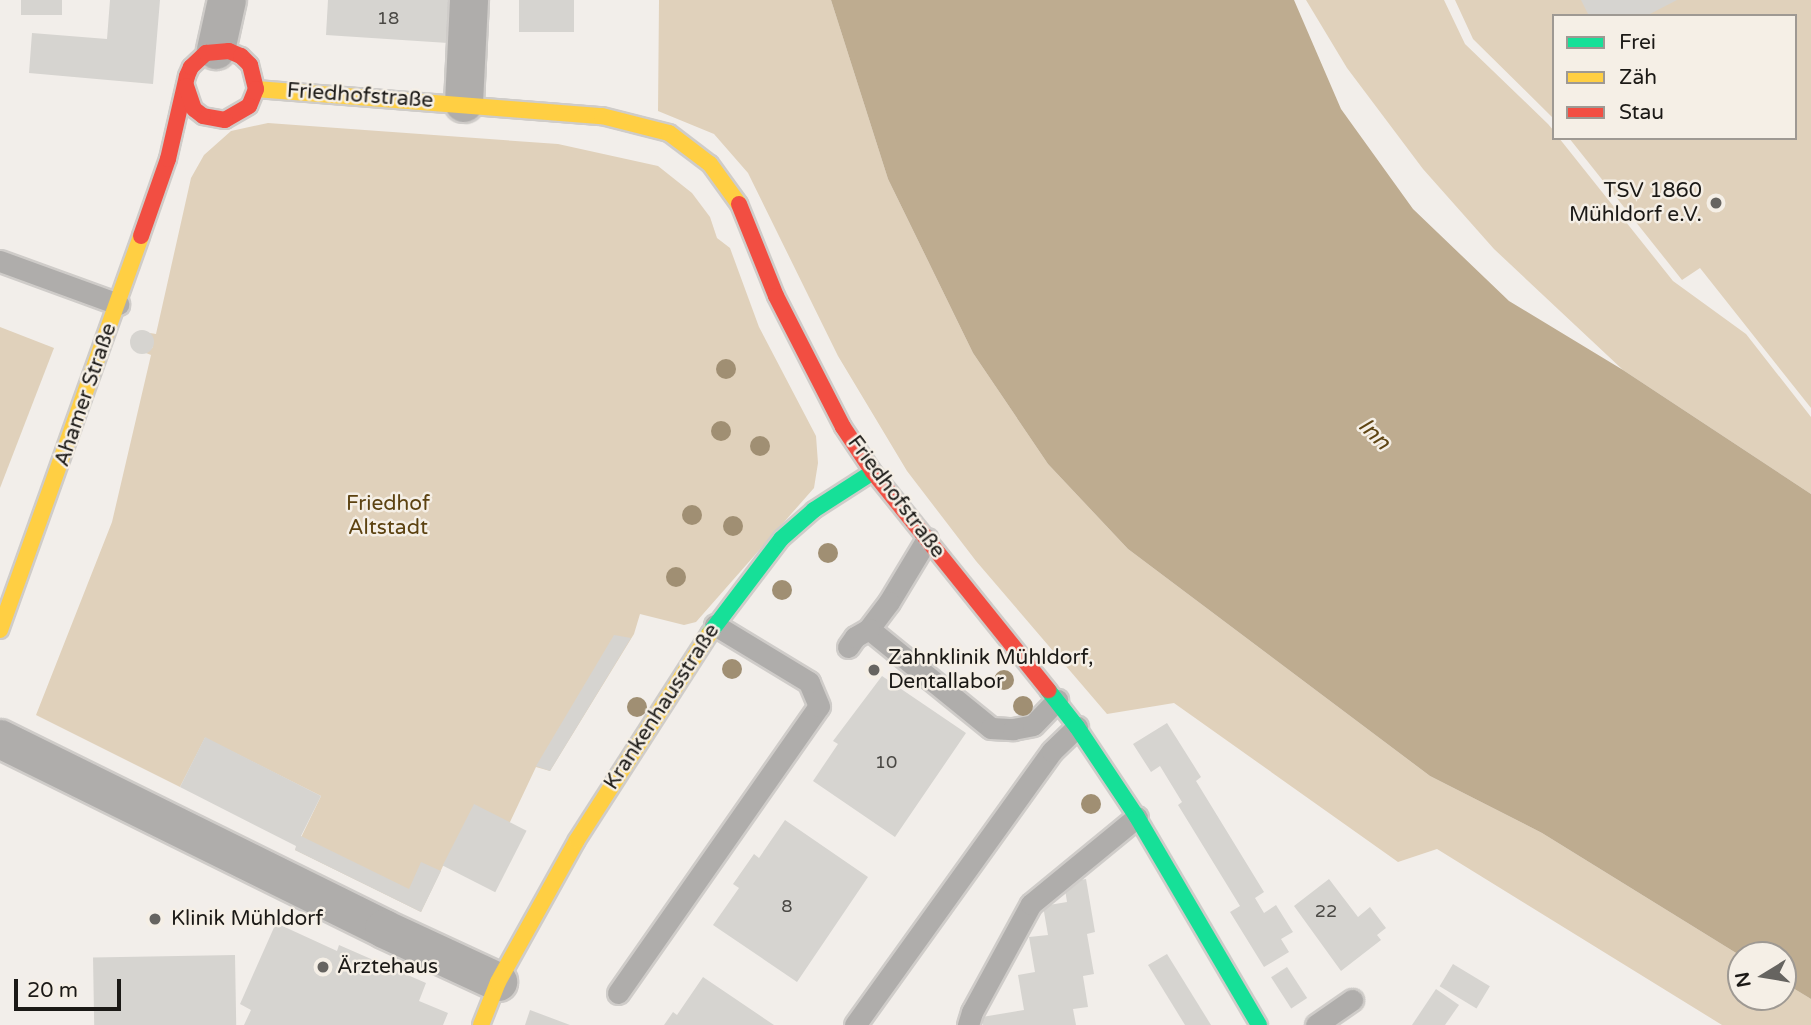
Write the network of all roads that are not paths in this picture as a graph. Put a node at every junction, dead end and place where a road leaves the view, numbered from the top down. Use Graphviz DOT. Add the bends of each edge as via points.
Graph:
graph roads {
  1 [pos="227,0"];
  2 [pos="469,0"];
  3 [pos="216,50"];
  4 [pos="186,86"];
  5 [pos="256,89"];
  6 [pos="464,103"];
  7 [pos="215,120"];
  8 [pos="168,159"];
  9 [pos="0,261"];
  10 [pos="118,304"];
  11 [pos="873,472"];
  12 [pos="927,539"];
  13 [pos="24,570"];
  14 [pos="0,574"];
  15 [pos="715,625"];
  16 [pos="869,629"];
  17 [pos="0,630"];
  18 [pos="848,647"];
  19 [pos="1058,700"];
  20 [pos="1077,727"];
  21 [pos="0,738"];
  22 [pos="1137,817"];
  23 [pos="498,982"];
  24 [pos="618,993"];
  25 [pos="1352,1000"];
  26 [pos="481,1025"];
  27 [pos="855,1025"];
  28 [pos="968,1025"];
  29 [pos="1259,1025"];
  30 [pos="1316,1025"];
  1 -- 3 [label="street"];
  2 -- 6 [label="street, Friedhofstraße"];
  3 -- 4 [label="street" via="191,66"];
  3 -- 5 [label="street" via="241,56 255,76"];
  4 -- 7 [label="street" via="194,109"];
  4 -- 8 [label="street, Ahamer Straße"];
  5 -- 6 [label="street, Friedhofstraße"];
  5 -- 7 [label="street" via="242,113"];
  6 -- 11 [label="street, Friedhofstraße" via="602,116 669,133 694,149 740,206 808,361"];
  7 -- 8 [label="street"];
  8 -- 10 [label="street, Ahamer Straße"];
  9 -- 10 [label="lane"];
  10 -- 13 [label="street, Ahamer Straße"];
  11 -- 12 [label="street, Friedhofstraße"];
  11 -- 15 [label="street, Krankenhausstraße" via="814,510 781,539"];
  12 -- 16 [label="lane"];
  12 -- 19 [label="street, Friedhofstraße"];
  13 -- 14 [label="lane"];
  13 -- 17 [label="street, Ahamer Straße"];
  15 -- 23 [label="street, Krankenhausstraße" via="577,840"];
  15 -- 24 [label="lane" via="808,682 819,706"];
  16 -- 18 [label="lane"];
  16 -- 19 [label="lane" via="990,728 1033,725"];
  19 -- 20 [label="street, Friedhofstraße"];
  20 -- 22 [label="street, Friedhofstraße"];
  20 -- 27 [label="lane" via="1052,751"];
  21 -- 23 [label="street"];
  22 -- 28 [label="lane" via="1031,904"];
  22 -- 29 [label="street, Friedhofstraße"];
  23 -- 26 [label="street, Krankenhausstraße"];
  25 -- 30 [label="lane"];
}
